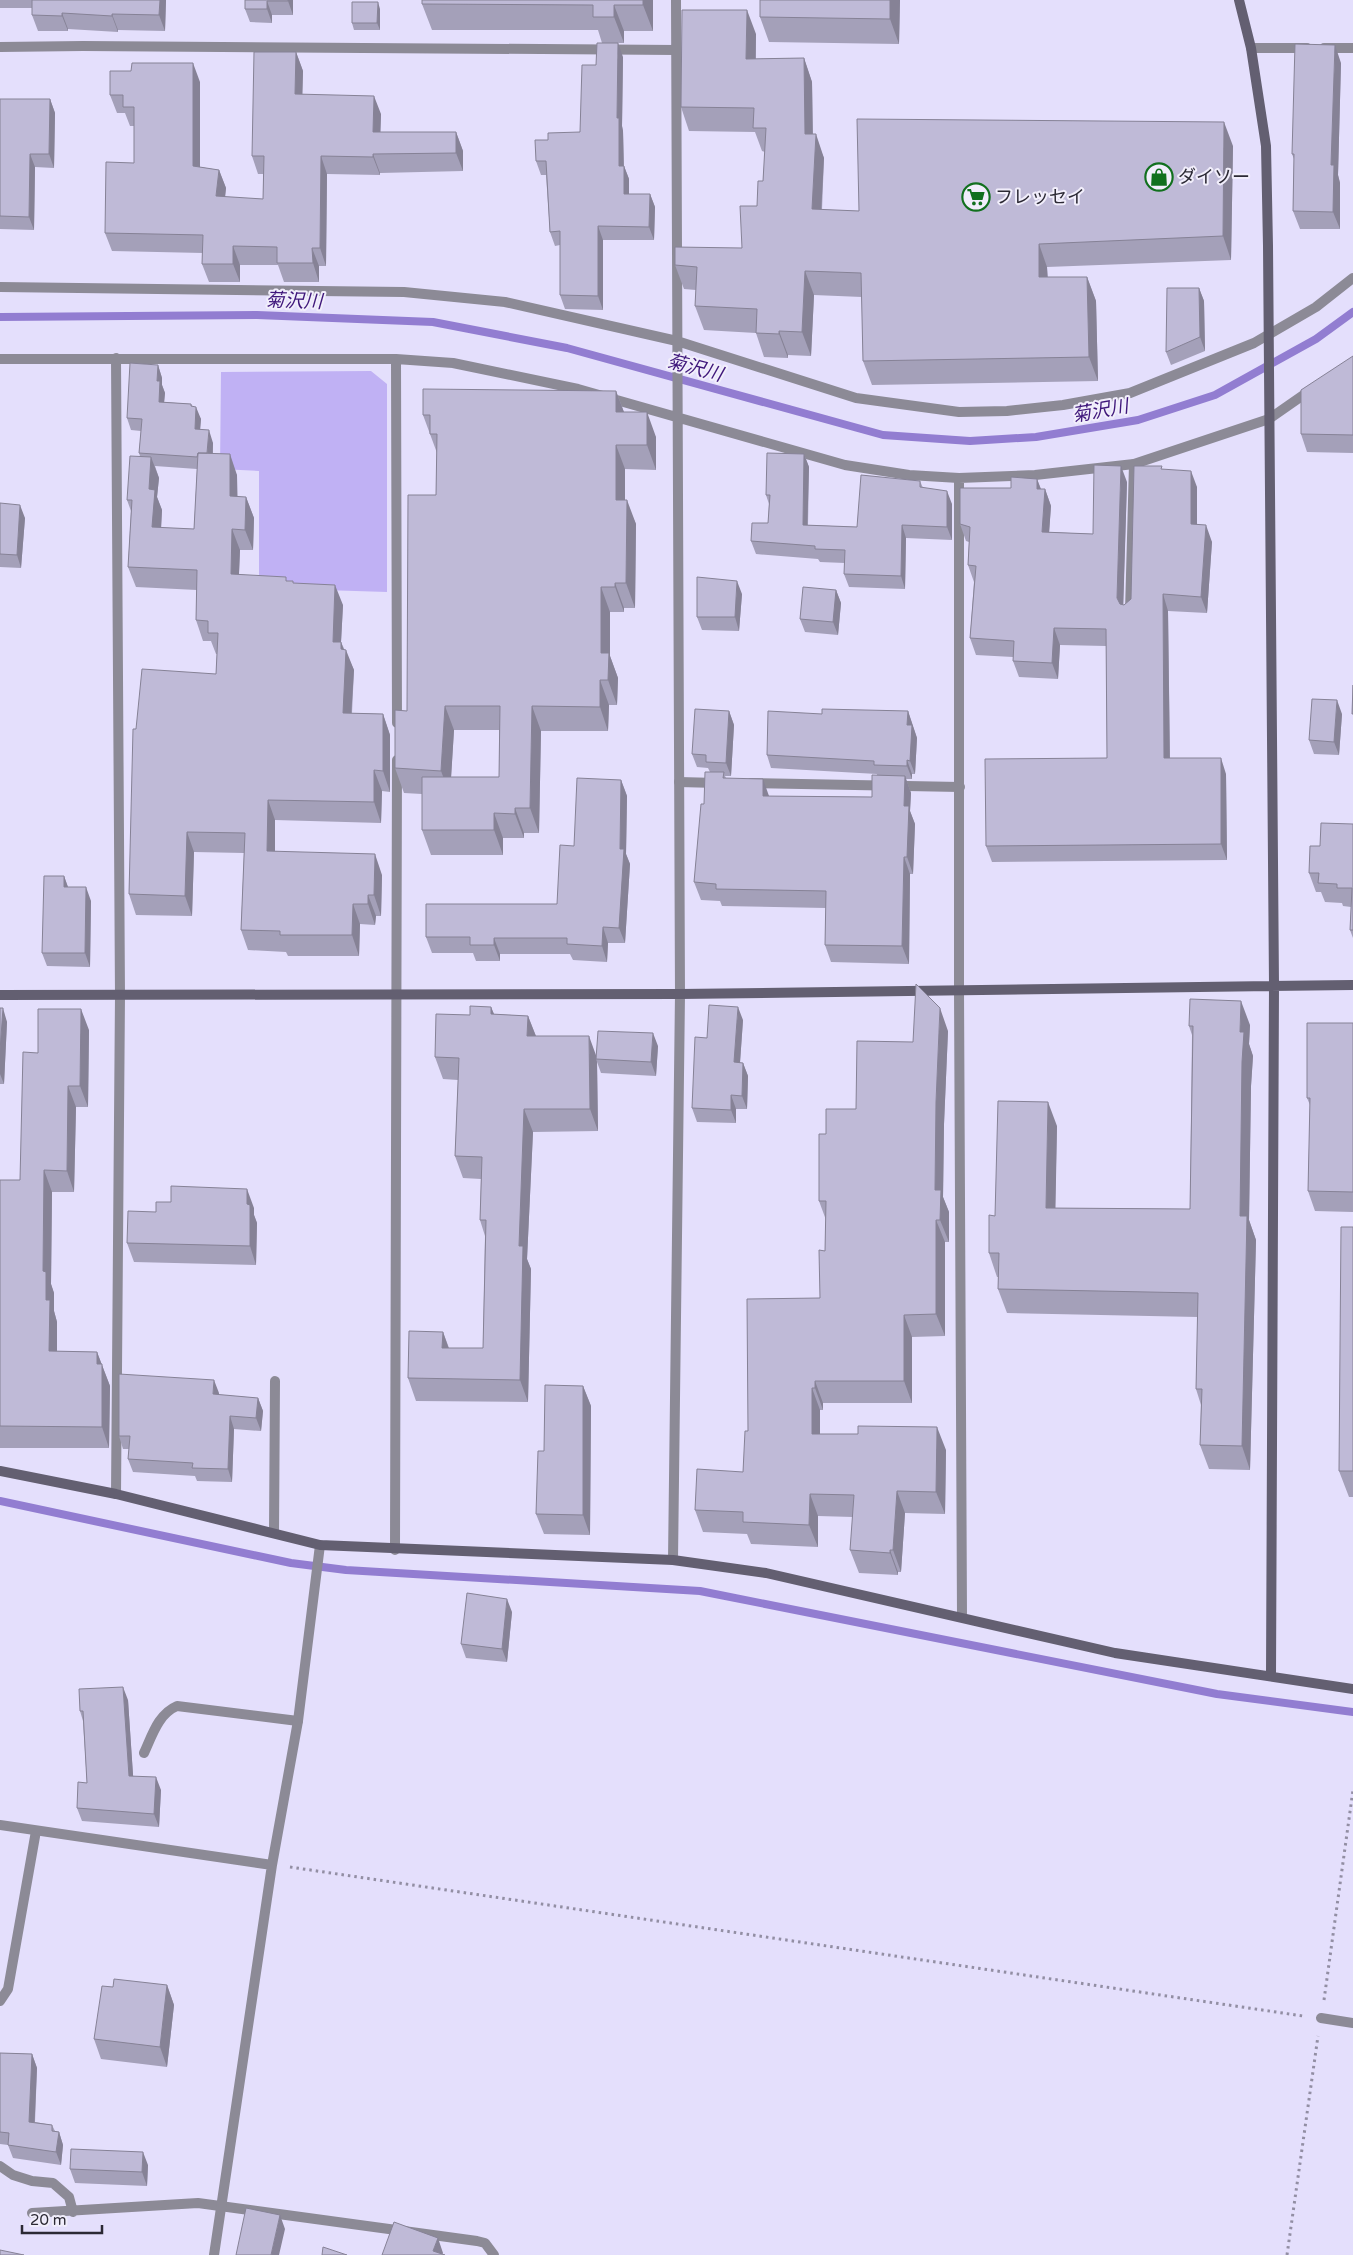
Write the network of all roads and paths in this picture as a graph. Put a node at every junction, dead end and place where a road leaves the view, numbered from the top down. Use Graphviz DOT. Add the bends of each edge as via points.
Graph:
graph roads {
  1 [pos="676,0"];
  2 [pos="1239,0"];
  3 [pos="0,47"];
  4 [pos="1251,48"];
  5 [pos="1353,48"];
  6 [pos="676,50"];
  7 [pos="1353,278"];
  8 [pos="0,287"];
  9 [pos="677,341"];
  10 [pos="1268,341"];
  11 [pos="116,358"];
  12 [pos="0,359"];
  13 [pos="396,359"];
  14 [pos="1318,385"];
  15 [pos="677,418"];
  16 [pos="1268,419"];
  17 [pos="1134,464"];
  18 [pos="960,478"];
  19 [pos="1130,615"];
  20 [pos="679,782"];
  21 [pos="960,787"];
  22 [pos="1274,985"];
  23 [pos="1353,986"];
  24 [pos="959,990"];
  25 [pos="680,994"];
  26 [pos="0,995"];
  27 [pos="120,995"];
  28 [pos="398,995"];
  29 [pos="275,1381"];
  30 [pos="0,1471"];
  31 [pos="116,1494"];
  32 [pos="274,1533"];
  33 [pos="320,1545"];
  34 [pos="394,1550"];
  35 [pos="673,1560"];
  36 [pos="962,1618"];
  37 [pos="1271,1675"];
  38 [pos="1353,1689"];
  39 [pos="298,1721"];
  40 [pos="144,1753"];
  41 [pos="1353,1790"];
  42 [pos="0,1825"];
  43 [pos="36,1831"];
  44 [pos="272,1865"];
  45 [pos="0,2001"];
  46 [pos="1321,2018"];
  47 [pos="1353,2023"];
  48 [pos="0,2166"];
  49 [pos="222,2207"];
  50 [pos="73,2212"];
  51 [pos="32,2213"];
  52 [pos="214,2255"];
  53 [pos="494,2255"];
  54 [pos="1287,2255"];
  1 -- 6 [label="street"];
  2 -- 4 [label="street"];
  3 -- 6 [label="street"];
  4 -- 5 [label="street"];
  4 -- 10 [label="street" via="1266,146"];
  6 -- 9 [label="street"];
  7 -- 10 [label="street"];
  8 -- 9 [label="street" via="404,292 505,302"];
  9 -- 10 [label="street" via="856,398 959,412 1063,405 1130,393"];
  9 -- 15 [label="street"];
  10 -- 16 [label="street"];
  11 -- 12 [label="street"];
  11 -- 13 [label="street"];
  11 -- 27 [label="street"];
  13 -- 15 [label="street" via="453,364 578,389"];
  13 -- 28 [label="street"];
  14 -- 16 [label="street"];
  15 -- 18 [label="street" via="845,465 909,475"];
  15 -- 20 [label="street"];
  16 -- 17 [label="street"];
  16 -- 22 [label="street"];
  17 -- 18 [label="street" via="1035,475"];
  17 -- 19 [label="street"];
  18 -- 21 [label="street"];
  20 -- 21 [label="street"];
  20 -- 25 [label="street"];
  21 -- 24 [label="street"];
  22 -- 23 [label="street"];
  22 -- 24 [label="street"];
  22 -- 37 [label="street"];
  24 -- 25 [label="street"];
  24 -- 36 [label="street"];
  25 -- 28 [label="street"];
  25 -- 35 [label="street"];
  26 -- 27 [label="street"];
  27 -- 28 [label="street"];
  27 -- 31 [label="street"];
  28 -- 34 [label="street"];
  29 -- 32 [label="street"];
  30 -- 31 [label="street"];
  31 -- 32 [label="street"];
  32 -- 33 [label="street"];
  33 -- 34 [label="street"];
  33 -- 39 [label="street"];
  34 -- 35 [label="street"];
  35 -- 36 [label="street" via="766,1573"];
  36 -- 37 [label="street" via="1114,1653"];
  37 -- 38 [label="street"];
  39 -- 40 [label="street" via="177,1706 159,1721"];
  39 -- 44 [label="street"];
  41 -- 46 [label="path"];
  42 -- 43 [label="street"];
  43 -- 44 [label="street"];
  43 -- 45 [label="street" via="8,1989"];
  44 -- 46 [label="path"];
  44 -- 49 [label="street"];
  46 -- 47 [label="street"];
  46 -- 54 [label="path"];
  48 -- 50 [label="street" via="32,2181 53,2183 69,2197"];
  49 -- 50 [label="street" via="198,2202"];
  49 -- 52 [label="street"];
  49 -- 53 [label="street" via="477,2241 485,2243"];
  50 -- 51 [label="street"];
}
